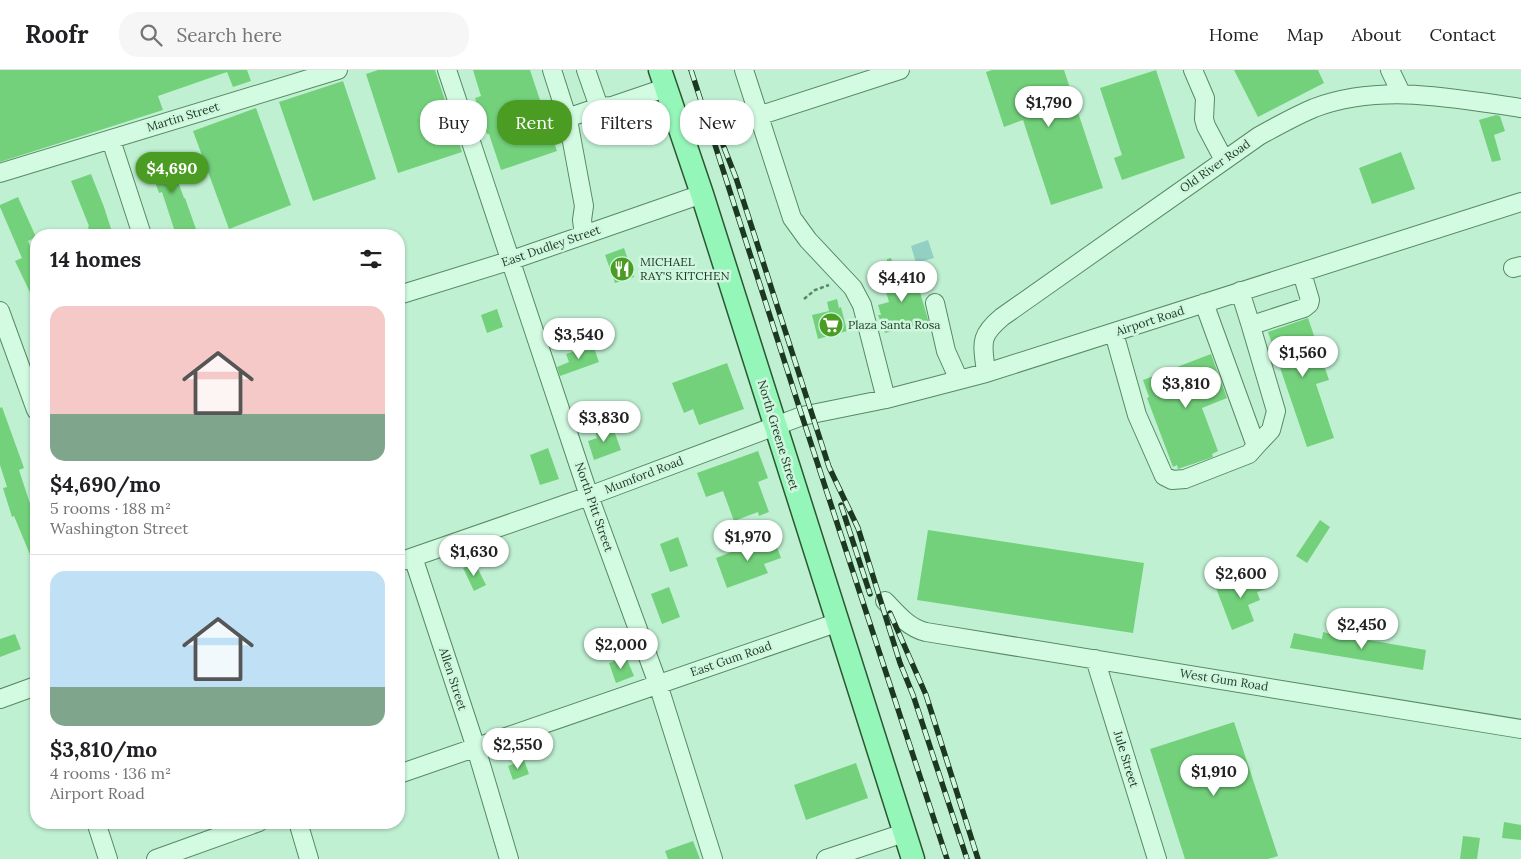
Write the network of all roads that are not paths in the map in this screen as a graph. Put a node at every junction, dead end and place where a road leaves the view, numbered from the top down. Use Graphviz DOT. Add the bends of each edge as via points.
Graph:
graph roads {
  1 [pos="338,70"];
  2 [pos="447,70"];
  3 [pos="552,70"];
  4 [pos="586,70"];
  5 [pos="744,70"];
  6 [pos="900,70"];
  7 [pos="1193,70"];
  8 [pos="1390,70"];
  9 [pos="662,79"];
  10 [pos="1401,93"];
  11 [pos="562,100"];
  12 [pos="597,100"];
  13 [pos="623,100"];
  14 [pos="1521,108"];
  15 [pos="758,116"];
  16 [pos="111,140"];
  17 [pos="572,142"];
  18 [pos="1224,160"];
  19 [pos="0,173"];
  20 [pos="702,194"];
  21 [pos="1521,202"];
  22 [pos="140,229"];
  23 [pos="584,235"];
  24 [pos="512,260"];
  25 [pos="1302,273"];
  26 [pos="1240,292"];
  27 [pos="405,293"];
  28 [pos="934,303"];
  29 [pos="1204,303"];
  30 [pos="0,311"];
  31 [pos="1250,323"];
  32 [pos="1114,333"];
  33 [pos="986,373"];
  34 [pos="959,380"];
  35 [pos="30,394"];
  36 [pos="886,399"];
  37 [pos="775,425"];
  38 [pos="1256,446"];
  39 [pos="589,496"];
  40 [pos="406,559"];
  41 [pos="885,601"];
  42 [pos="836,623"];
  43 [pos="1094,659"];
  44 [pos="658,684"];
  45 [pos="30,688"];
  46 [pos="0,698"];
  47 [pos="1521,729"];
  48 [pos="476,748"];
  49 [pos="405,772"];
  50 [pos="98,829"];
  51 [pos="240,829"];
  52 [pos="300,829"];
  53 [pos="904,833"];
  54 [pos="108,859"];
  55 [pos="156,859"];
  56 [pos="309,859"];
  57 [pos="509,859"];
  58 [pos="713,859"];
  59 [pos="826,859"];
  60 [pos="912,859"];
  61 [pos="1157,859"];
  1 -- 16 [label="street, Martin Street"];
  2 -- 24 [label="street, North Pitt Street"];
  3 -- 11 [label="street"];
  4 -- 12 [label="street"];
  5 -- 15 [label="street"];
  6 -- 15 [label="street"];
  7 -- 18 [label="street" via="1205,98 1206,126"];
  8 -- 10 [label="street"];
  9 -- 13 [label="street"];
  9 -- 20 [label="main road, North Greene Street"];
  10 -- 14 [label="street, Old River Road"];
  10 -- 18 [label="street, Old River Road" via="1357,97 1314,108 1259,136"];
  15 -- 36 [label="street" via="792,218 853,288 862,304"];
  16 -- 19 [label="street, Martin Street"];
  16 -- 22 [label="street"];
  17 -- 23 [label="street" via="584,206"];
  18 -- 33 [label="street, Old River Road" via="989,327 984,339"];
  20 -- 23 [label="street, East Dudley Street"];
  20 -- 37 [label="main road, North Greene Street"];
  21 -- 25 [label="street, Airport Road"];
  23 -- 24 [label="street, East Dudley Street"];
  24 -- 27 [label="street, East Dudley Street"];
  24 -- 39 [label="street, North Pitt Street"];
  25 -- 26 [label="street, Airport Road"];
  25 -- 31 [label="street" via="1309,304"];
  26 -- 29 [label="street, Airport Road"];
  26 -- 31 [label="street"];
  28 -- 34 [label="street" via="946,352"];
  29 -- 32 [label="street, Airport Road"];
  29 -- 38 [label="street"];
  30 -- 35 [label="street"];
  31 -- 38 [label="street" via="1276,411 1271,430"];
  32 -- 33 [label="street, Airport Road"];
  32 -- 38 [label="street" via="1136,415 1164,476 1172,480 1185,479 1249,454"];
  33 -- 34 [label="street, Airport Road"];
  34 -- 36 [label="street, Airport Road"];
  36 -- 37 [label="street, Airport Road" via="802,416"];
  37 -- 39 [label="street, Mumford Road"];
  37 -- 42 [label="main road, North Greene Street"];
  39 -- 40 [label="street, Mumford Road"];
  39 -- 44 [label="street, North Pitt Street"];
  40 -- 48 [label="street, Allen Street"];
  41 -- 43 [label="street, West Gum Road" via="901,618 926,632"];
  42 -- 44 [label="street, East Gum Road"];
  42 -- 53 [label="main road, North Greene Street"];
  43 -- 47 [label="street, West Gum Road"];
  43 -- 61 [label="street, Jule Street"];
  44 -- 48 [label="street, East Gum Road"];
  44 -- 58 [label="street, North Pitt Street"];
  45 -- 46 [label="street"];
  48 -- 49 [label="street, East Gum Road"];
  48 -- 57 [label="street, Allen Street"];
  50 -- 54 [label="street"];
  51 -- 55 [label="street"];
  52 -- 56 [label="street"];
  53 -- 59 [label="street"];
  53 -- 60 [label="main road, North Greene Street"];
}
